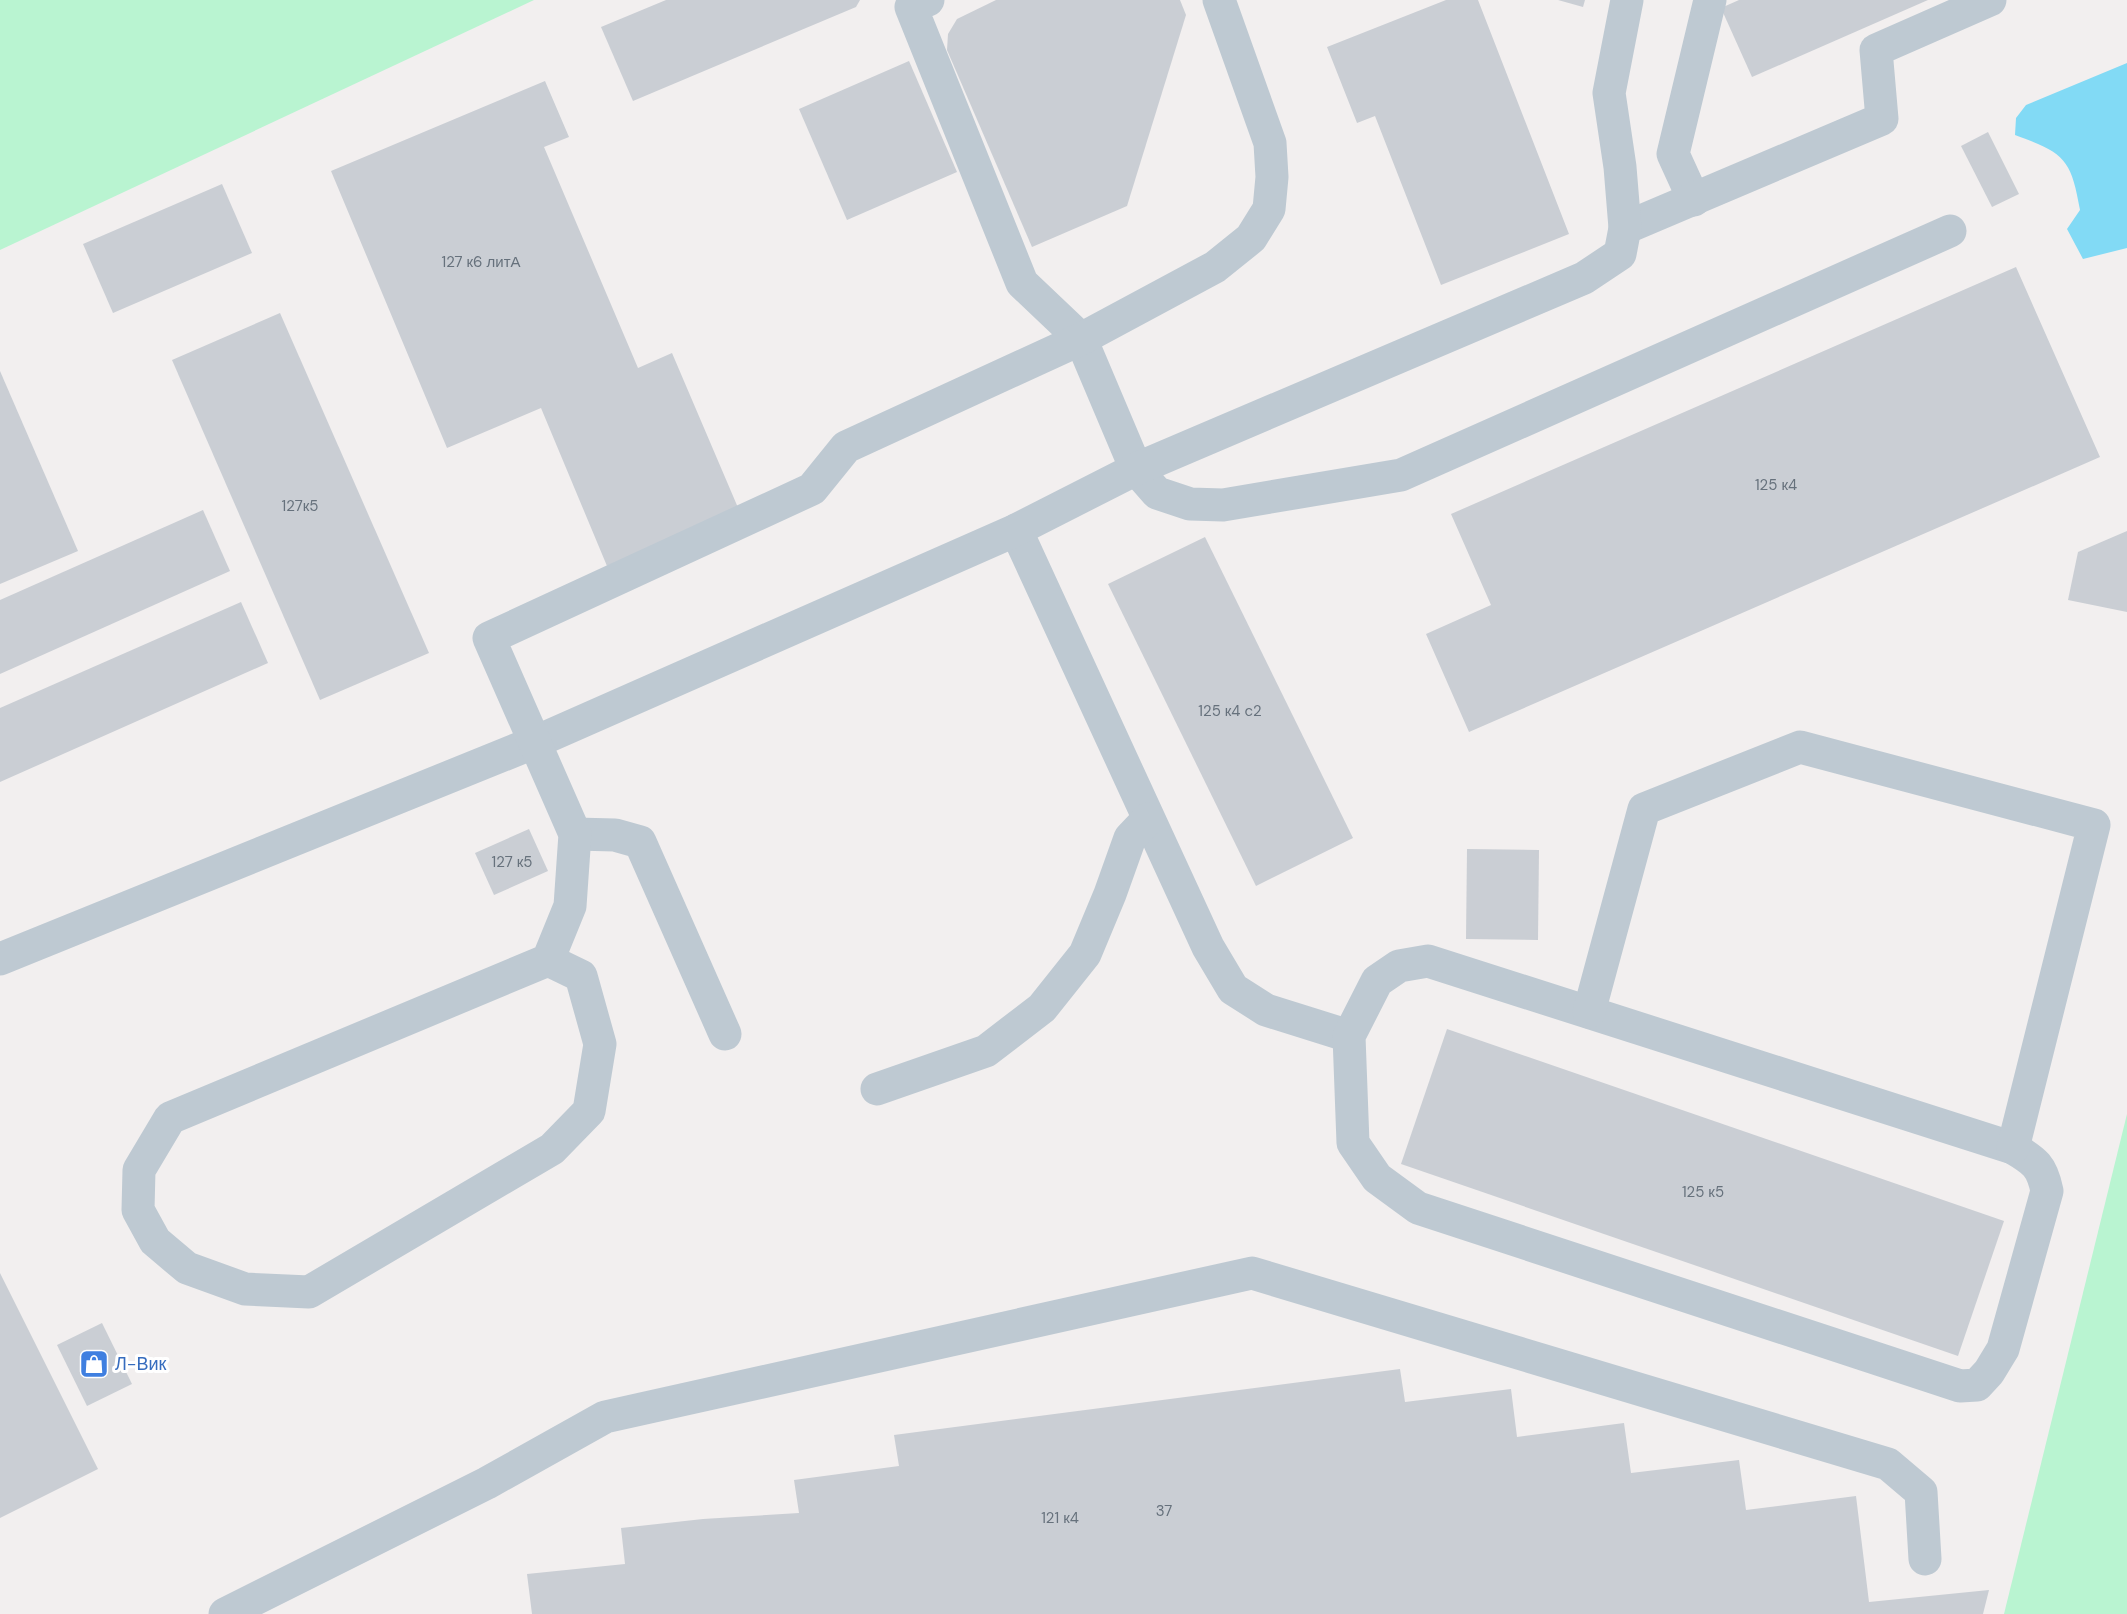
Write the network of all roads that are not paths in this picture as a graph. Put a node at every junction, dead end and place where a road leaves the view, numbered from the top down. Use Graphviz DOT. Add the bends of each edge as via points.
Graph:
graph roads {
  1 [pos="928,0"];
  2 [pos="1219,0"];
  3 [pos="1627,0"];
  4 [pos="1710,0"];
  5 [pos="1990,0"];
  6 [pos="1694,200"];
  7 [pos="1625,228"];
  8 [pos="1950,231"];
  9 [pos="1081,339"];
  10 [pos="1136,469"];
  11 [pos="1016,531"];
  12 [pos="533,743"];
  13 [pos="1148,819"];
  14 [pos="575,834"];
  15 [pos="0,959"];
  16 [pos="548,960"];
  17 [pos="1589,1012"];
  18 [pos="725,1034"];
  19 [pos="1349,1036"];
  20 [pos="877,1089"];
  21 [pos="2013,1148"];
  22 [pos="1925,1559"];
  23 [pos="225,1614"];
  1 -- 9 [label="street" via="910,7 1022,283"];
  2 -- 9 [label="street" via="1270,143 1269,209 1251,238 1215,267"];
  3 -- 7 [label="street" via="1609,93"];
  4 -- 6 [label="street" via="1673,154"];
  5 -- 6 [label="street" via="1876,50 1882,119"];
  6 -- 7 [label="street"];
  7 -- 10 [label="street" via="1620,254 1584,279"];
  8 -- 10 [label="street" via="1401,475 1222,506 1190,504 1157,493"];
  9 -- 10 [label="street"];
  9 -- 12 [label="street" via="846,447 812,489 489,638"];
  10 -- 11 [label="street"];
  11 -- 12 [label="street"];
  11 -- 13 [label="street"];
  12 -- 14 [label="street"];
  12 -- 15 [label="street"];
  13 -- 19 [label="street" via="1208,948 1233,988 1266,1010"];
  13 -- 20 [label="street" via="1130,838 1085,954 1042,1008 986,1051"];
  14 -- 16 [label="street" via="570,906"];
  14 -- 18 [label="street" via="615,835 640,842"];
  16 -- 16 [label="street" via="170,1118 139,1170 138,1210 155,1241 187,1268 245,1289 309,1292 552,1149 589,1111 600,1044 581,976"];
  17 -- 19 [label="street" via="1428,961 1399,966 1377,981"];
  17 -- 21 [label="street"];
  17 -- 21 [label="street" via="1644,809 1800,747 2094,825"];
  19 -- 21 [label="street" via="1353,1143 1377,1178 1418,1208 1960,1386 1977,1384 2003,1349 2047,1191 2043,1172 2028,1156"];
  22 -- 23 [label="street" via="1921,1492 1888,1464 1252,1273 605,1417 487,1483"];
}
